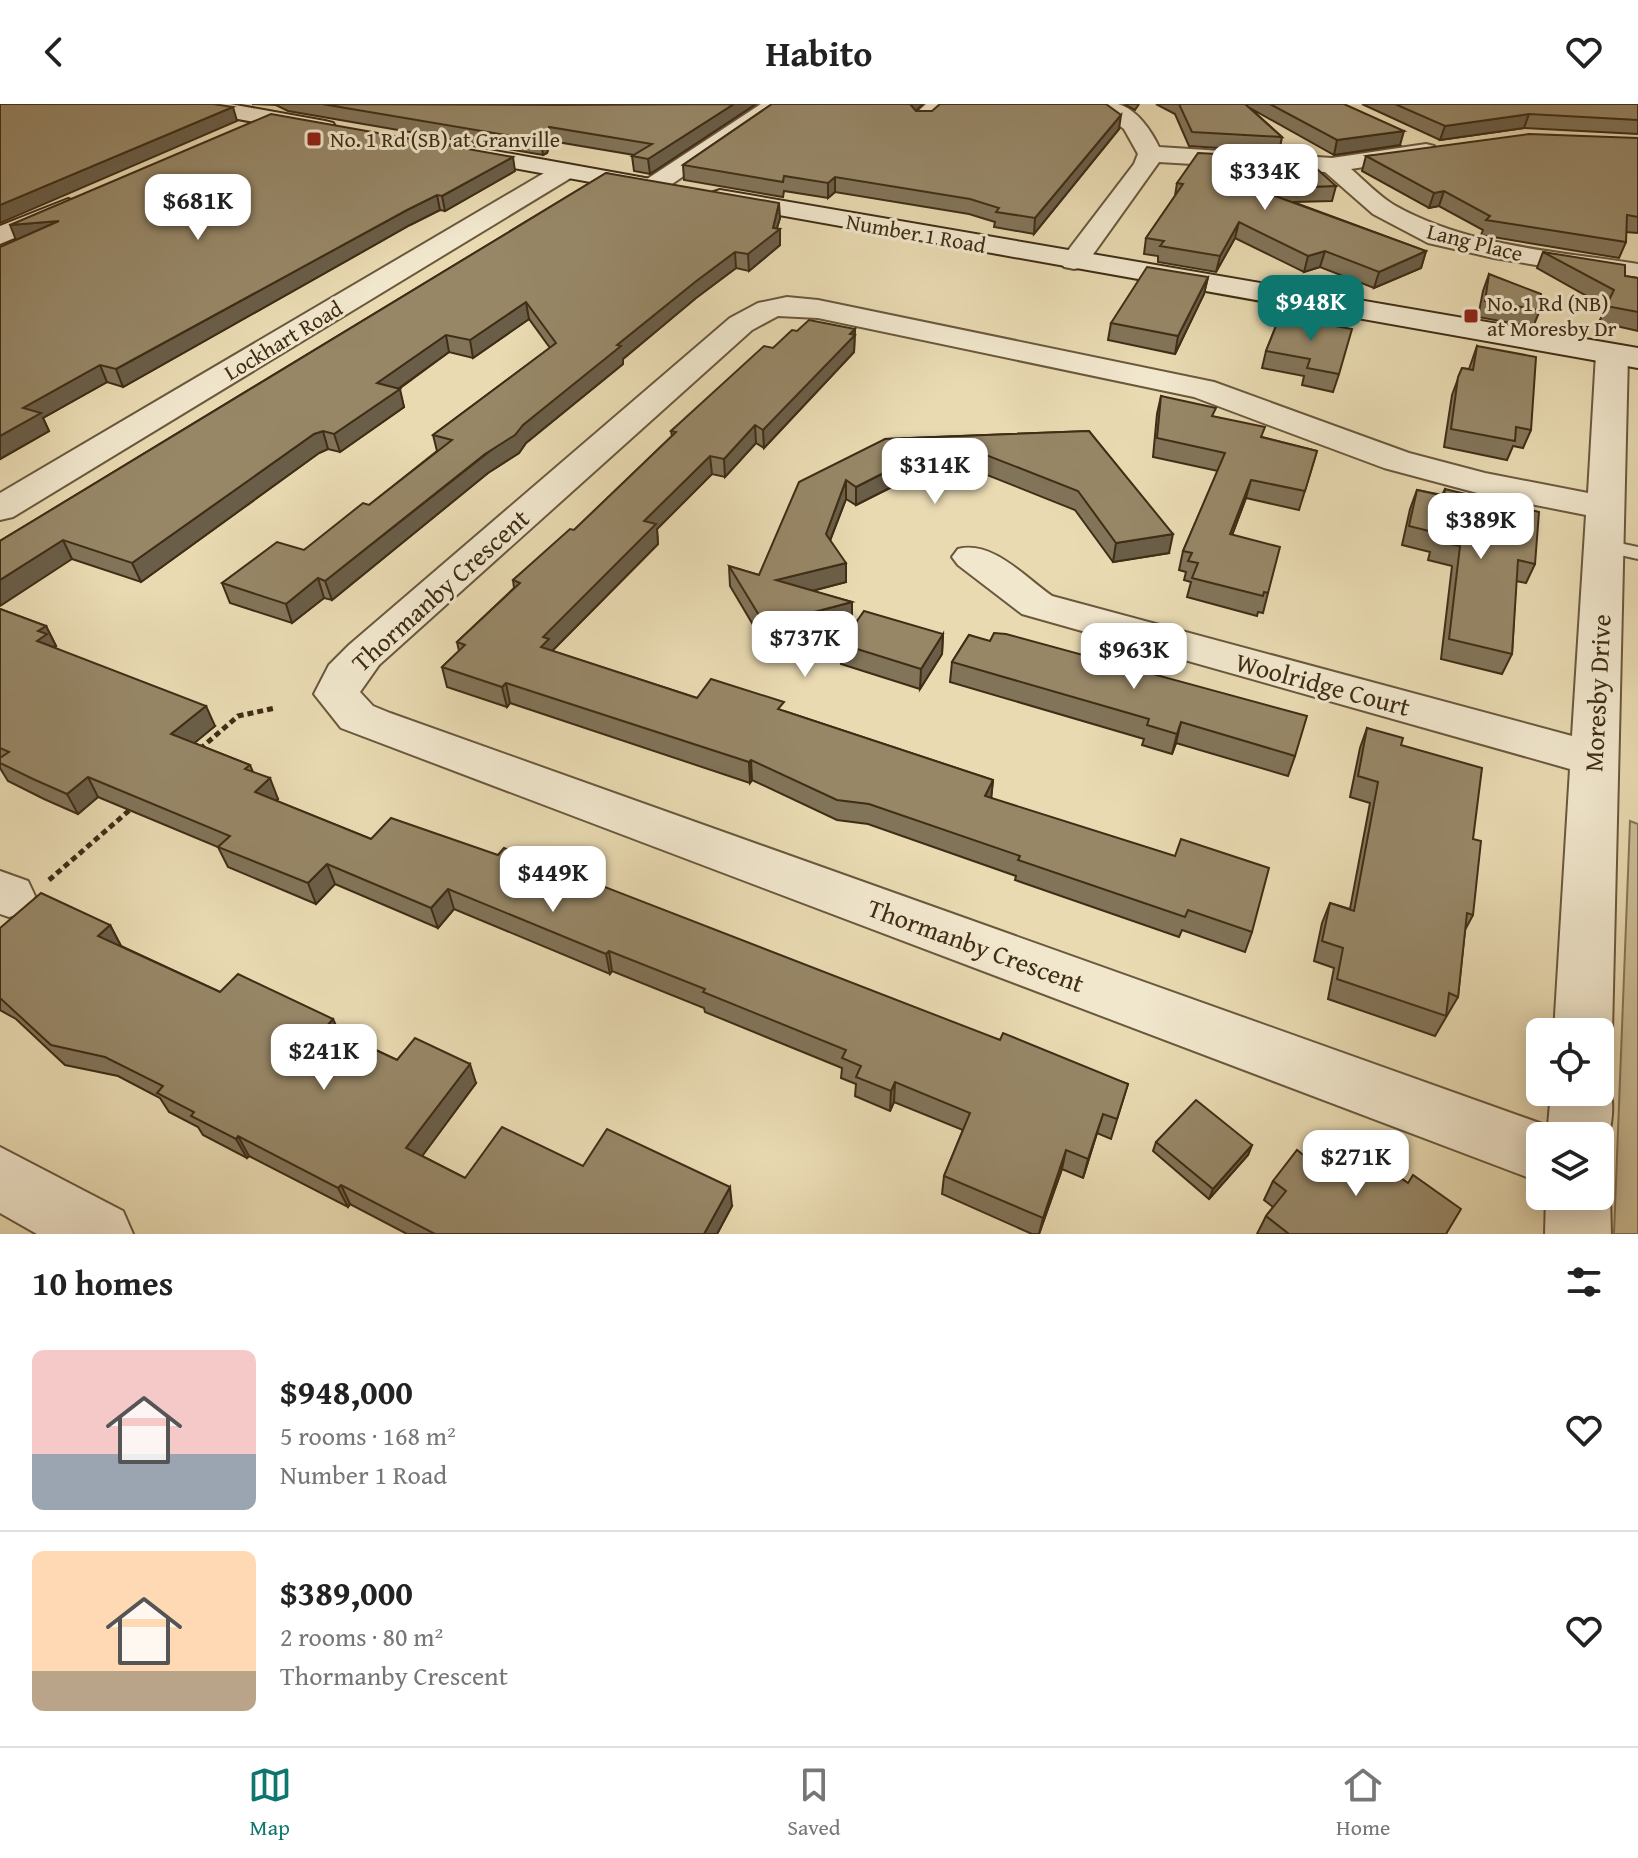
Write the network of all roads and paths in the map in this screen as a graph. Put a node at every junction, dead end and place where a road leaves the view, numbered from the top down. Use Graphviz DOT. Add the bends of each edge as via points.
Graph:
graph roads {
  1 [pos="194,104"];
  2 [pos="301,104"];
  3 [pos="776,104"];
  4 [pos="1102,104"];
  5 [pos="271,118"];
  6 [pos="1394,130"];
  7 [pos="346,132"];
  8 [pos="231,137"];
  9 [pos="424,146"];
  10 [pos="1150,154"];
  11 [pos="1332,165"];
  12 [pos="565,171"];
  13 [pos="653,186"];
  14 [pos="83,200"];
  15 [pos="0,236"];
  16 [pos="1074,261"];
  17 [pos="1638,273"];
  18 [pos="1625,356"];
  19 [pos="0,509"];
  20 [pos="1616,536"];
  21 [pos="972,557"];
  22 [pos="275,708"];
  23 [pos="192,756"];
  24 [pos="1594,759"];
  25 [pos="134,806"];
  26 [pos="18,891"];
  27 [pos="1584,1018"];
  28 [pos="1526,1147"];
  29 [pos="0,1178"];
  30 [pos="1578,1210"];
  31 [pos="100,1234"];
  32 [pos="1578,1234"];
  1 -- 5 [label="street"];
  2 -- 5 [label="street"];
  3 -- 13 [label="street"];
  4 -- 10 [label="street" via="1140,132"];
  5 -- 7 [label="street"];
  5 -- 8 [label="street"];
  6 -- 11 [label="street" via="1443,149"];
  9 -- 12 [label="street, Number 1 Road"];
  10 -- 11 [label="street"];
  10 -- 16 [label="street"];
  11 -- 17 [label="street, Lang Place" via="1382,209 1438,237"];
  12 -- 13 [label="street, Number 1 Road"];
  12 -- 19 [label="street, Lockhart Road"];
  13 -- 16 [label="street, Number 1 Road"];
  14 -- 15 [label="street"];
  16 -- 18 [label="street, Number 1 Road"];
  18 -- 20 [label="street, Moresby Drive"];
  20 -- 24 [label="street, Moresby Drive"];
  20 -- 28 [label="street, Thormanby Crescent" via="1463,477 1383,455 1202,389 808,307 776,306 741,324 376,644 345,675 336,694 357,717 374,724"];
  21 -- 24 [label="street, Woolridge Court" via="1037,605"];
  22 -- 23 [label="path" via="238,716"];
  24 -- 27 [label="street, Moresby Drive"];
  25 -- 26 [label="path"];
  29 -- 31 [label="street"];
  30 -- 32 [label="street"];
}
